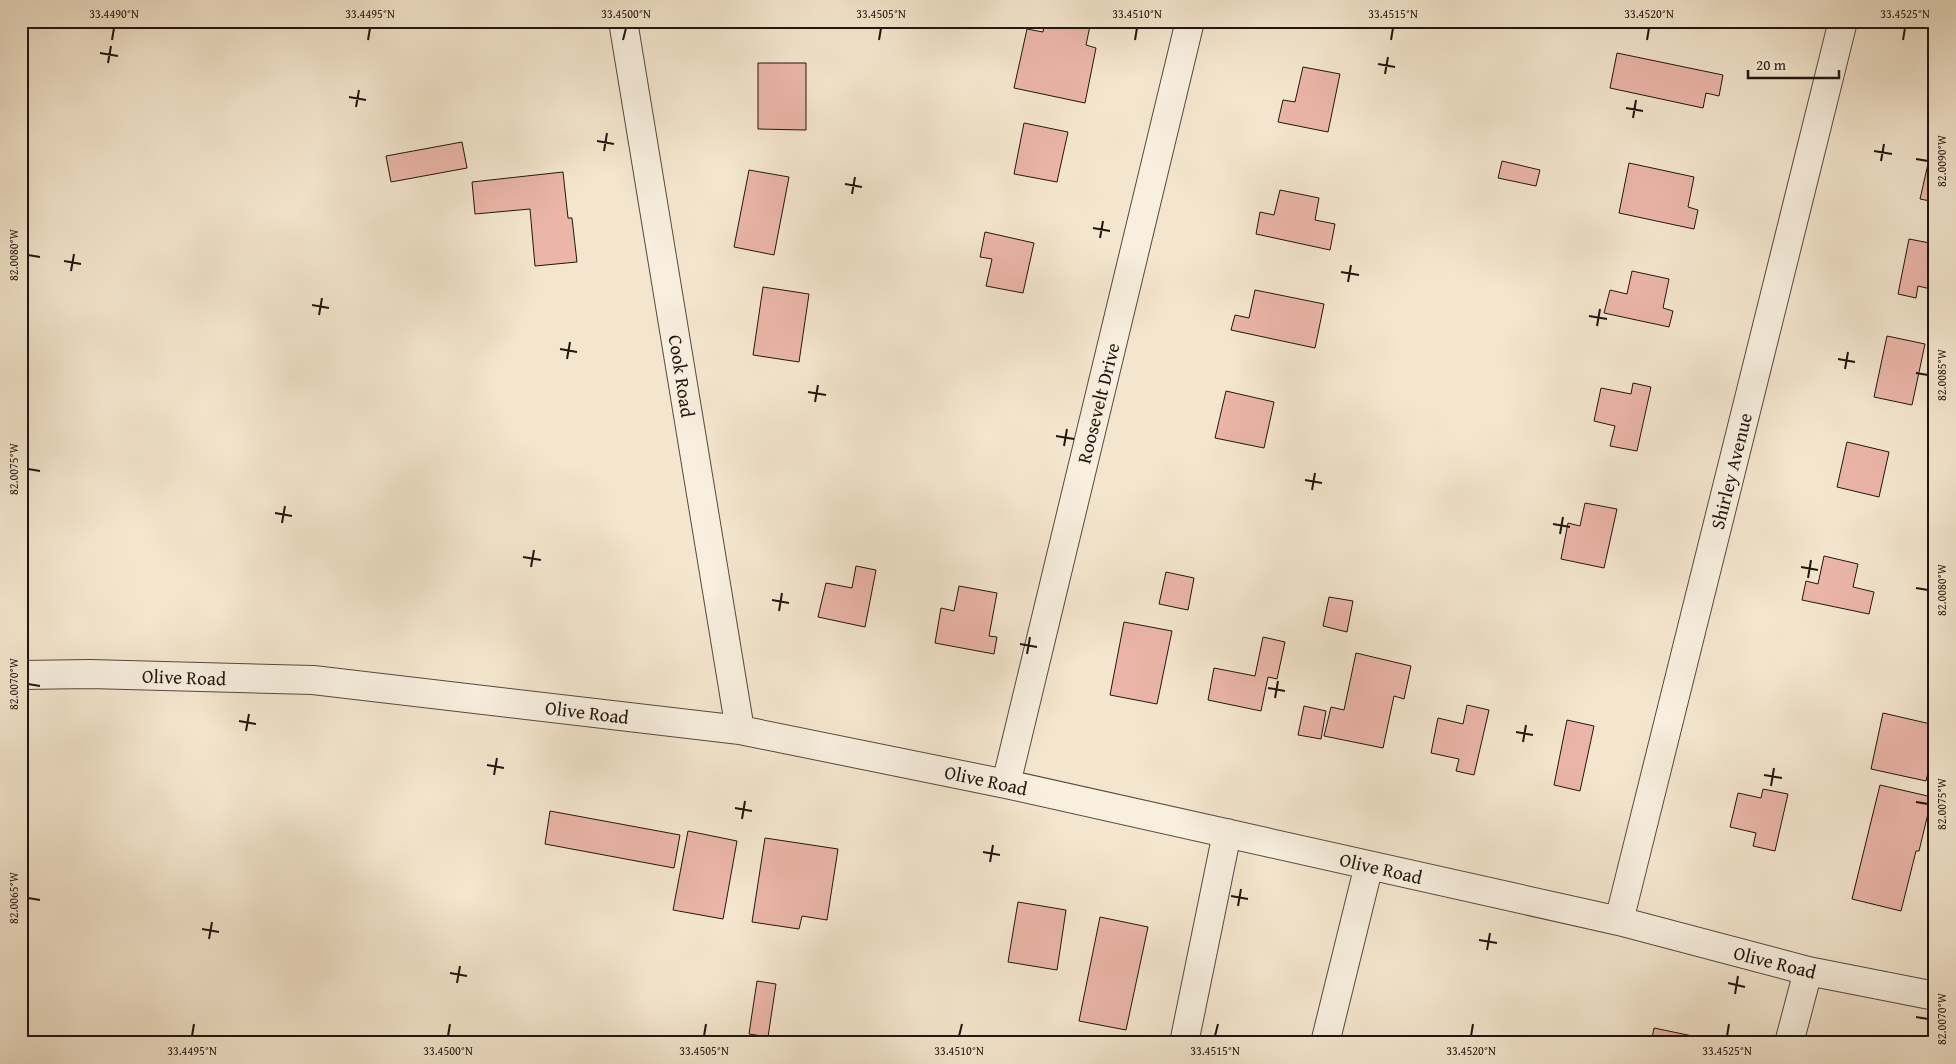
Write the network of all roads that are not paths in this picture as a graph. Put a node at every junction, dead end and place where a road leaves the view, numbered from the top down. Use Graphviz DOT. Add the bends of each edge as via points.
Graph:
graph roads {
  1 [pos="624,21"];
  2 [pos="1190,21"];
  3 [pos="1843,21"];
  4 [pos="21,675"];
  5 [pos="740,730"];
  6 [pos="1006,784"];
  7 [pos="1227,834"];
  8 [pos="1369,865"];
  9 [pos="1619,921"];
  10 [pos="1808,971"];
  11 [pos="1935,996"];
  12 [pos="1184,1043"];
  13 [pos="1325,1043"];
  14 [pos="1789,1043"];
  1 -- 5 [label="street, Cook Road"];
  2 -- 6 [label="street, Roosevelt Drive"];
  3 -- 9 [label="street, Shirley Avenue"];
  4 -- 5 [label="street, Olive Road" via="313,680"];
  5 -- 6 [label="street, Olive Road"];
  6 -- 7 [label="street, Olive Road"];
  7 -- 8 [label="street, Olive Road"];
  7 -- 12 [label="street"];
  8 -- 9 [label="street, Olive Road"];
  8 -- 13 [label="street"];
  9 -- 10 [label="street, Olive Road"];
  10 -- 11 [label="street, Olive Road"];
  10 -- 14 [label="street"];
}
